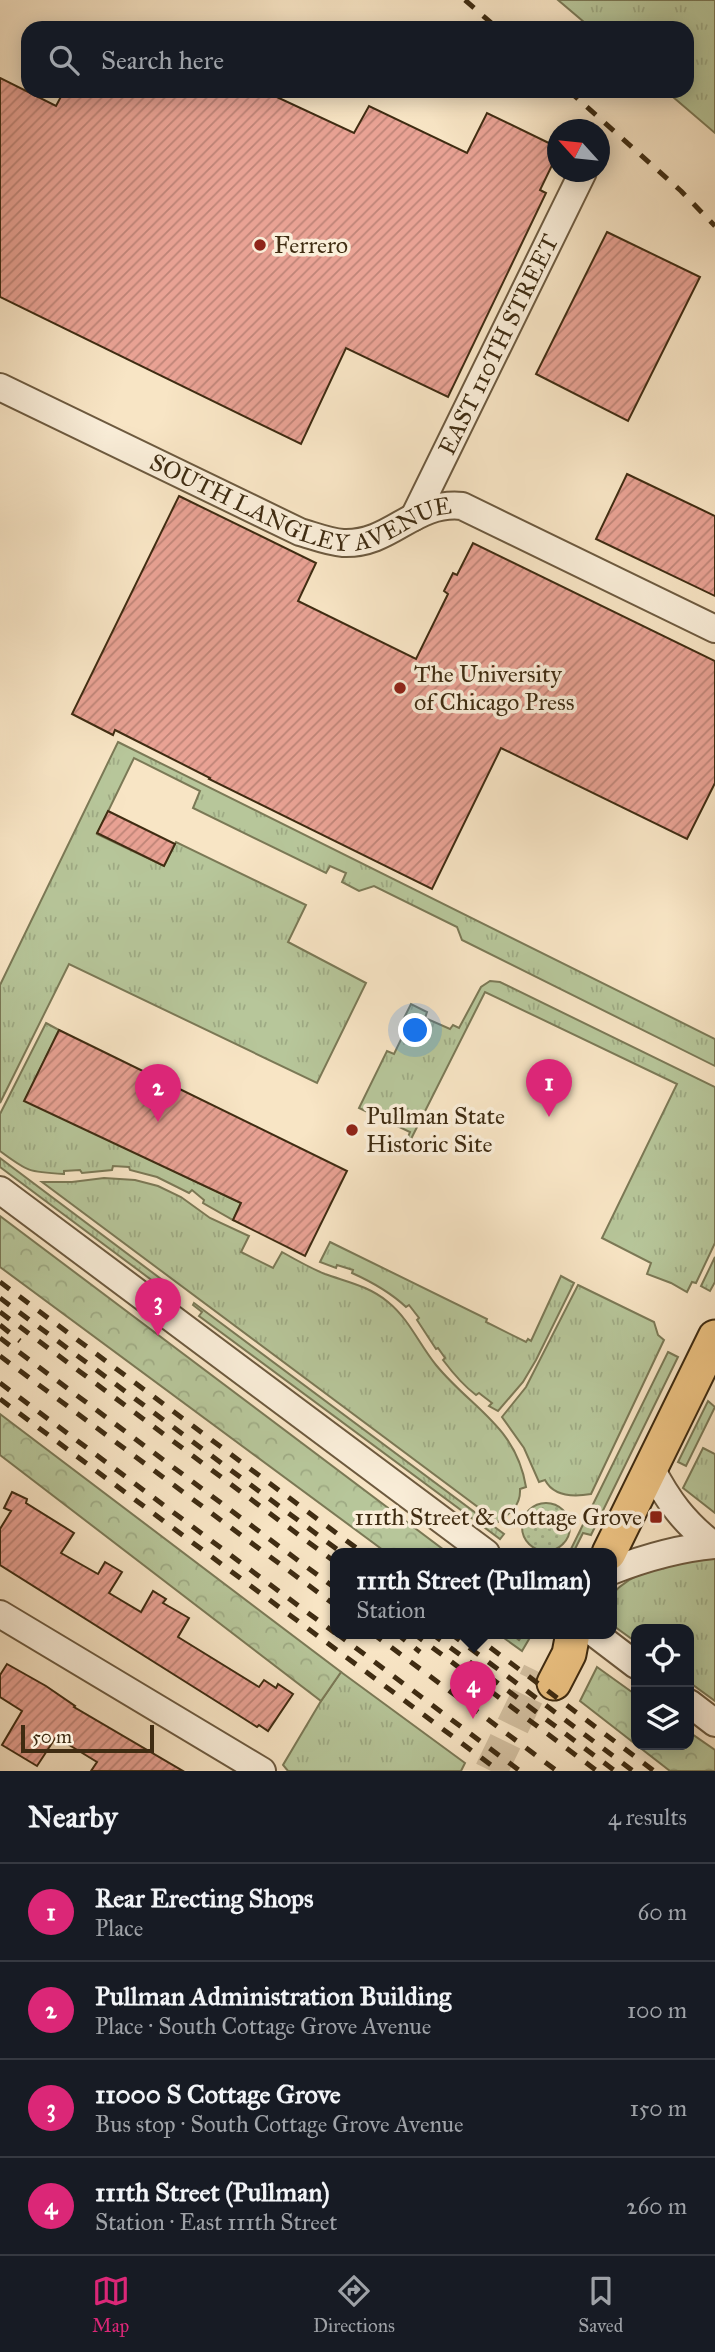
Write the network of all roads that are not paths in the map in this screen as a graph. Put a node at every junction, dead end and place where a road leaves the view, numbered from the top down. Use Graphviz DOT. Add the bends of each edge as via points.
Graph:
graph roads {
  1 [pos="578,182"];
  2 [pos="0,387"];
  3 [pos="414,517"];
  4 [pos="715,629"];
  5 [pos="0,1190"];
  6 [pos="715,1337"];
  7 [pos="651,1468"];
  8 [pos="714,1545"];
  9 [pos="479,1548"];
  10 [pos="611,1548"];
  11 [pos="617,1569"];
  12 [pos="0,1614"];
  13 [pos="558,1639"];
  14 [pos="572,1639"];
  15 [pos="602,1639"];
  16 [pos="631,1661"];
  17 [pos="694,1707"];
  18 [pos="715,1723"];
  19 [pos="262,1771"];
  1 -- 3 [label="street, EAST 110TH STREET"];
  2 -- 3 [label="street, SOUTH LANGLEY AVENUE" via="321,539 364,541"];
  3 -- 4 [label="street, SOUTH LANGLEY AVENUE" via="432,507 462,506"];
  5 -- 9 [label="street"];
  6 -- 7 [label="main road"];
  7 -- 8 [label="street" via="673,1507"];
  7 -- 10 [label="main road"];
  8 -- 11 [label="street"];
  12 -- 19 [label="street"];
  13 -- 14 [label="main road" via="547,1678 569,1654"];
  15 -- 16 [label="street"];
  17 -- 18 [label="street"];
}
